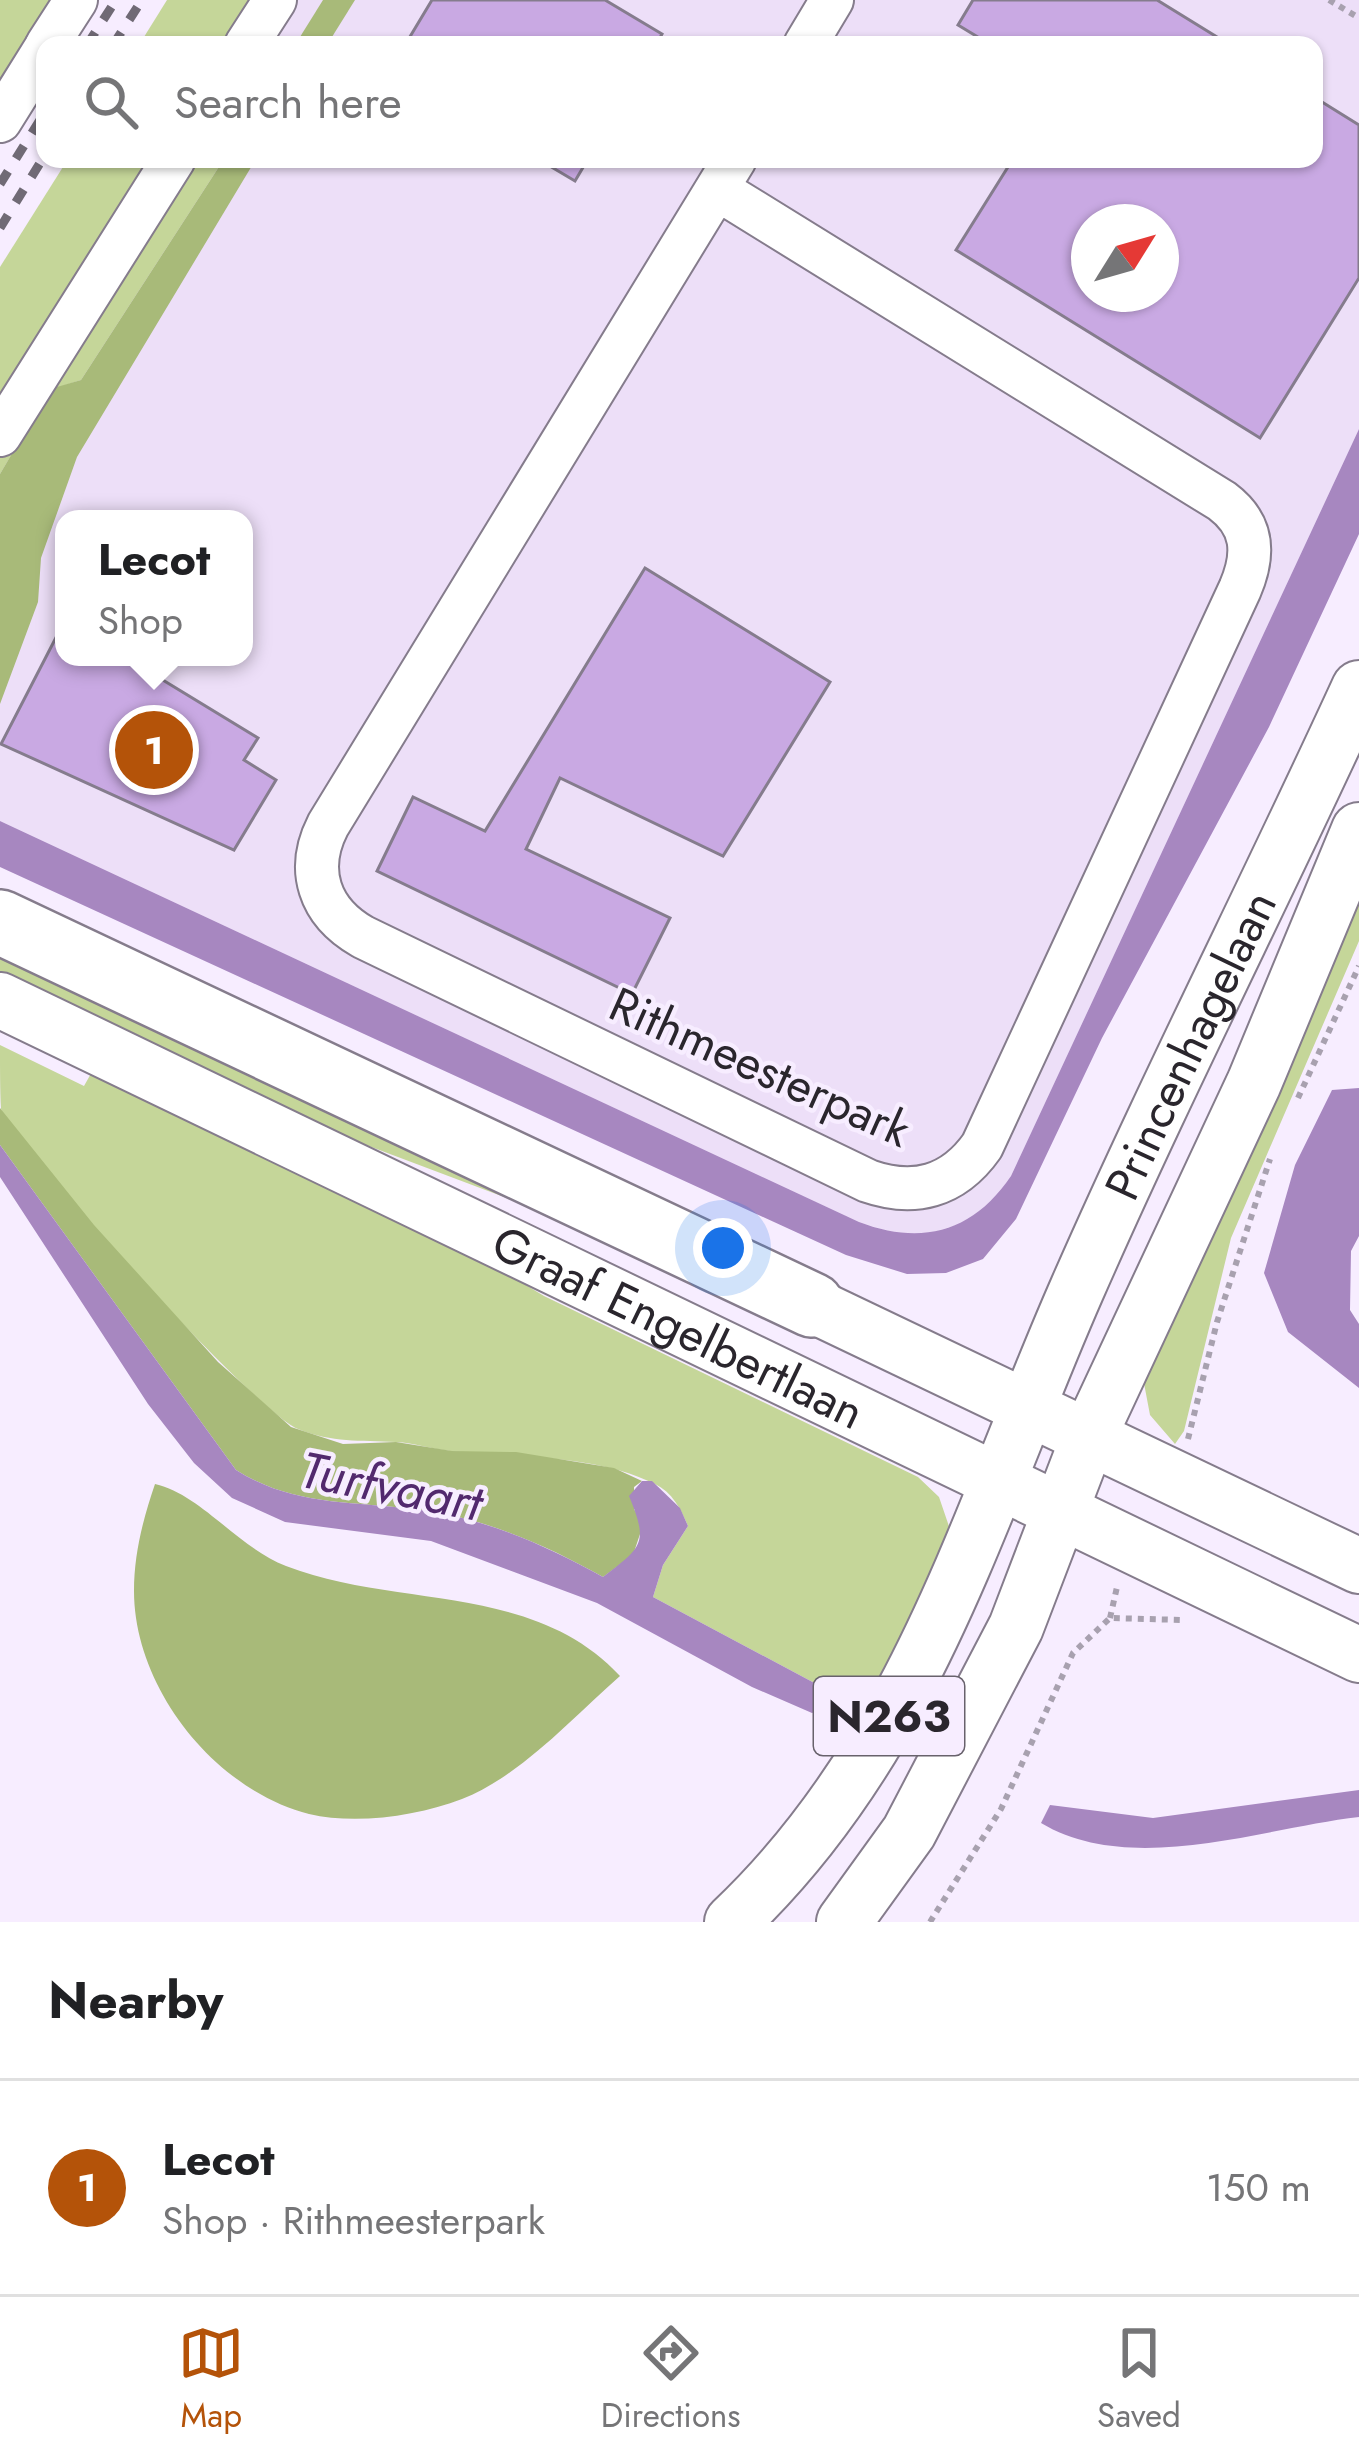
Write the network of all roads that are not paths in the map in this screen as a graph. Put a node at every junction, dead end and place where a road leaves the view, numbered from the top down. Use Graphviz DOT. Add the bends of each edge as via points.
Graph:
graph roads {
  1 [pos="76,0"];
  2 [pos="275,0"];
  3 [pos="832,0"];
  4 [pos="53,36"];
  5 [pos="252,36"];
  6 [pos="810,36"];
  7 [pos="36,63"];
  8 [pos="0,121"];
  9 [pos="168,168"];
  10 [pos="726,174"];
  11 [pos="0,435"];
  12 [pos="1359,688"];
  13 [pos="1359,830"];
  14 [pos="0,922"];
  15 [pos="0,1000"];
  16 [pos="812,1305"];
  17 [pos="1030,1408"];
  18 [pos="1090,1436"];
  19 [pos="1002,1481"];
  20 [pos="1062,1510"];
  21 [pos="1359,1566"];
  22 [pos="1359,1655"];
  23 [pos="732,1922"];
  24 [pos="844,1922"];
  1 -- 4 [label="street"];
  2 -- 5 [label="street"];
  3 -- 6 [label="street"];
  7 -- 8 [label="street"];
  9 -- 11 [label="street"];
  10 -- 10 [label="street, Rithmeesterpark" via="328,825 316,854 318,886 334,916 363,937 868,1180 934,1186 982,1146 1240,589 1250,539 1222,501"];
  12 -- 17 [label="main road, Princenhagelaan" via="1077,1289"];
  13 -- 18 [label="main road, Princenhagelaan" via="1254,1083"];
  14 -- 16 [label="highway, Graaf Engelbertlaan"];
  15 -- 19 [label="main road, Graaf Engelbertlaan"];
  16 -- 17 [label="main road, Graaf Engelbertlaan"];
  17 -- 18 [label="main road, Graaf Engelbertlaan"];
  17 -- 19 [label="main road, N263"];
  18 -- 20 [label="main road, N263"];
  18 -- 21 [label="main road, Graaf Engelbertlaan"];
  19 -- 20 [label="main road, Graaf Engelbertlaan"];
  19 -- 23 [label="main road, N263" via="871,1750 811,1836"];
  20 -- 22 [label="main road, Graaf Engelbertlaan"];
  20 -- 24 [label="main road, N263" via="966,1731 909,1832"];
}
